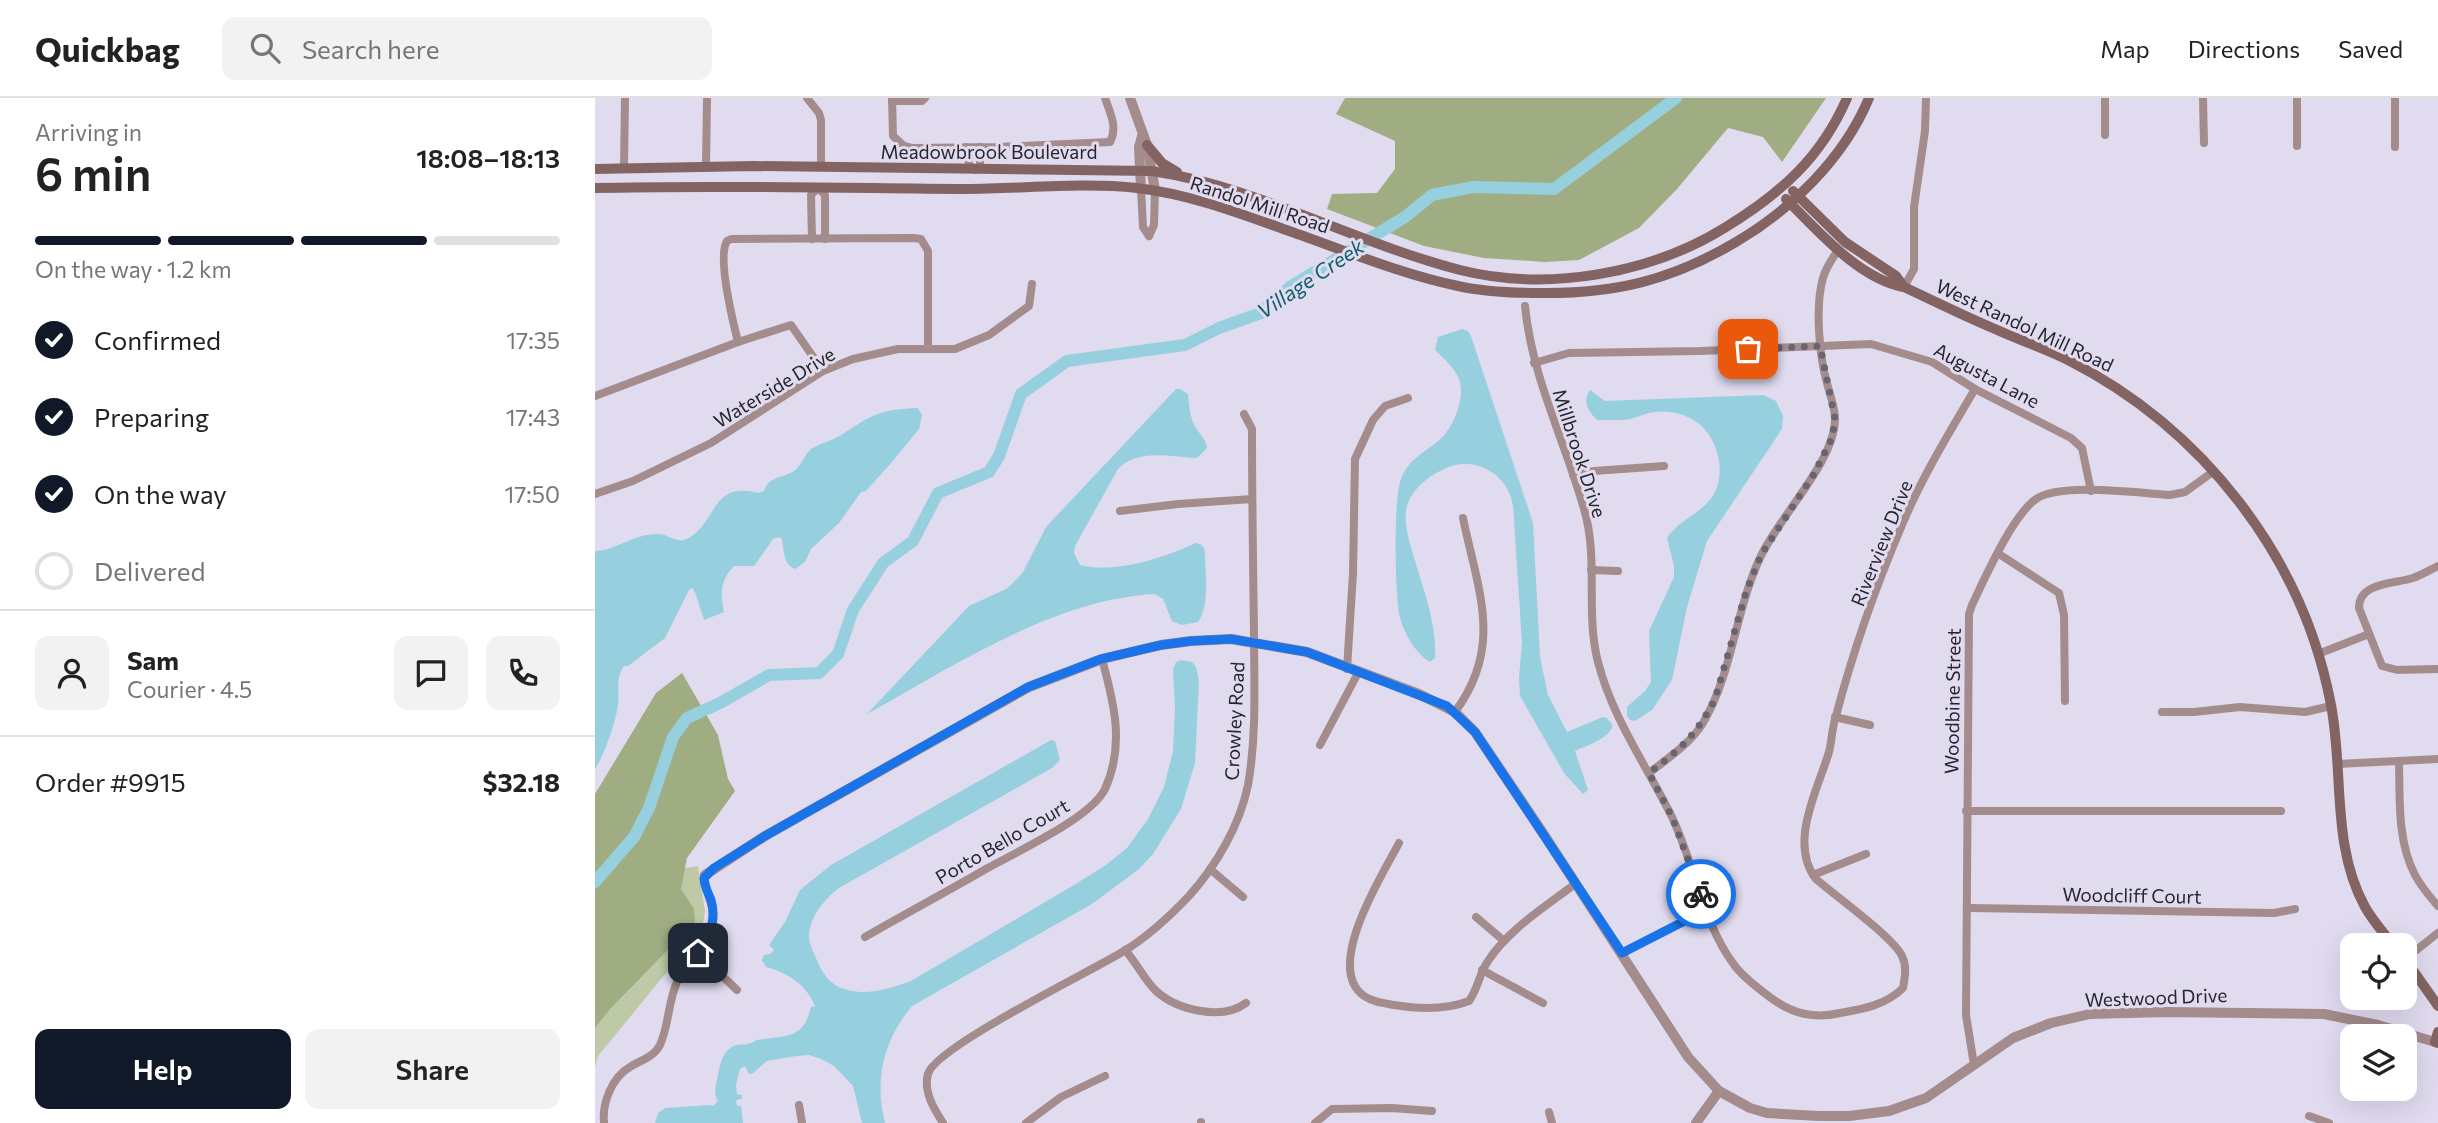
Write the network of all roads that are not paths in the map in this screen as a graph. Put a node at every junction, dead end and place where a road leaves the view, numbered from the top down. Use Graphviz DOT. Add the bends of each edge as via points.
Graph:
graph roads {
  1 [pos="625,98"];
  2 [pos="707,98"];
  3 [pos="807,98"];
  4 [pos="925,98"];
  5 [pos="1105,98"];
  6 [pos="1130,98"];
  7 [pos="1847,98"];
  8 [pos="1869,98"];
  9 [pos="1926,98"];
  10 [pos="2105,98"];
  11 [pos="2203,98"];
  12 [pos="2297,98"];
  13 [pos="2395,98"];
  14 [pos="892,99"];
  15 [pos="2105,135"];
  16 [pos="1144,141"];
  17 [pos="2204,143"];
  18 [pos="2297,146"];
  19 [pos="967,147"];
  20 [pos="980,147"];
  21 [pos="2395,147"];
  22 [pos="706,166"];
  23 [pos="821,167"];
  24 [pos="624,168"];
  25 [pos="595,169"];
  26 [pos="975,170"];
  27 [pos="1146,170"];
  28 [pos="1186,177"];
  29 [pos="595,188"];
  30 [pos="625,188"];
  31 [pos="818,188"];
  32 [pos="1782,188"];
  33 [pos="1141,189"];
  34 [pos="1155,190"];
  35 [pos="1793,199"];
  36 [pos="812,239"];
  37 [pos="825,239"];
  38 [pos="1838,250"];
  39 [pos="1032,284"];
  40 [pos="1904,287"];
  41 [pos="1525,306"];
  42 [pos="738,342"];
  43 [pos="1820,346"];
  44 [pos="928,347"];
  45 [pos="1534,363"];
  46 [pos="823,371"];
  47 [pos="1975,389"];
  48 [pos="595,396"];
  49 [pos="1408,398"];
  50 [pos="1244,414"];
  51 [pos="1664,466"];
  52 [pos="2214,471"];
  53 [pos="1573,475"];
  54 [pos="2091,491"];
  55 [pos="595,494"];
  56 [pos="1252,499"];
  57 [pos="1120,511"];
  58 [pos="1463,519"];
  59 [pos="1999,554"];
  60 [pos="2438,566"];
  61 [pos="1591,570"];
  62 [pos="1618,571"];
  63 [pos="2369,634"];
  64 [pos="1254,641"];
  65 [pos="2318,654"];
  66 [pos="1101,659"];
  67 [pos="1347,668"];
  68 [pos="2438,668"];
  69 [pos="1358,673"];
  70 [pos="2066,701"];
  71 [pos="2331,706"];
  72 [pos="1455,712"];
  73 [pos="2162,712"];
  74 [pos="1835,717"];
  75 [pos="1870,724"];
  76 [pos="1320,745"];
  77 [pos="2438,759"];
  78 [pos="2399,761"];
  79 [pos="2337,764"];
  80 [pos="1649,773"];
  81 [pos="1966,811"];
  82 [pos="2281,811"];
  83 [pos="1398,843"];
  84 [pos="1866,854"];
  85 [pos="1210,869"];
  86 [pos="705,876"];
  87 [pos="1813,876"];
  88 [pos="1575,884"];
  89 [pos="1243,897"];
  90 [pos="2438,906"];
  91 [pos="1968,908"];
  92 [pos="2295,909"];
  93 [pos="1706,910"];
  94 [pos="1476,917"];
  95 [pos="2384,933"];
  96 [pos="2438,933"];
  97 [pos="865,937"];
  98 [pos="1503,940"];
  99 [pos="1125,950"];
  100 [pos="2417,950"];
  101 [pos="698,953"];
  102 [pos="1622,953"];
  103 [pos="1482,970"];
  104 [pos="2417,976"];
  105 [pos="737,990"];
  106 [pos="1246,1003"];
  107 [pos="1543,1003"];
  108 [pos="2438,1006"];
  109 [pos="2437,1039"];
  110 [pos="1974,1065"];
  111 [pos="1105,1076"];
  112 [pos="1719,1091"];
  113 [pos="799,1105"];
  114 [pos="1431,1111"];
  115 [pos="1549,1112"];
  116 [pos="2309,1116"];
  117 [pos="604,1123"];
  118 [pos="802,1123"];
  119 [pos="943,1123"];
  120 [pos="1026,1123"];
  121 [pos="1315,1123"];
  122 [pos="1552,1123"];
  123 [pos="1696,1123"];
  124 [pos="2329,1123"];
  1 -- 24 [label="street"];
  2 -- 22 [label="street"];
  3 -- 23 [label="street" via="821,120"];
  4 -- 14 [label="street"];
  5 -- 20 [label="street" via="1114,127 1110,142"];
  6 -- 16 [label="street"];
  7 -- 32 [label="main road, Meadowbrook Boulevard" via="1812,158"];
  8 -- 35 [label="main road, Randol Mill Road" via="1843,144"];
  9 -- 40 [label="street" via="1914,207 1914,269"];
  10 -- 15 [label="street"];
  11 -- 17 [label="street"];
  12 -- 18 [label="street"];
  13 -- 21 [label="street"];
  14 -- 19 [label="street" via="893,136 899,142 912,148"];
  16 -- 27 [label="street"];
  16 -- 28 [label="main road" via="1162,163"];
  19 -- 20 [label="street"];
  19 -- 26 [label="street" via="969,165"];
  20 -- 26 [label="street" via="980,165"];
  22 -- 23 [label="main road, Meadowbrook Boulevard"];
  22 -- 24 [label="main road, Meadowbrook Boulevard"];
  23 -- 26 [label="main road, Meadowbrook Boulevard"];
  23 -- 31 [label="main road"];
  24 -- 25 [label="main road, Meadowbrook Boulevard"];
  24 -- 30 [label="main road"];
  26 -- 27 [label="main road, Meadowbrook Boulevard"];
  27 -- 28 [label="main road, Meadowbrook Boulevard"];
  27 -- 33 [label="street"];
  27 -- 34 [label="street"];
  28 -- 32 [label="main road, Meadowbrook Boulevard" via="1460,270 1553,279 1650,263 1698,245"];
  29 -- 30 [label="main road, Meadowbrook Boulevard"];
  30 -- 31 [label="main road, Meadowbrook Boulevard"];
  31 -- 33 [label="main road, Meadowbrook Boulevard"];
  31 -- 36 [label="street" via="811,195"];
  31 -- 37 [label="street" via="825,195"];
  32 -- 35 [label="main road, West Randol Mill Road"];
  33 -- 34 [label="main road, Meadowbrook Boulevard"];
  33 -- 34 [label="street" via="1143,227 1149,236 1154,225"];
  34 -- 35 [label="main road, Randol Mill Road" via="1221,206 1460,287 1511,293 1617,289 1680,271 1757,230"];
  35 -- 38 [label="main road, West Randol Mill Road"];
  35 -- 40 [label="main road, West Randol Mill Road" via="1896,276"];
  36 -- 37 [label="street"];
  36 -- 42 [label="street" via="731,239 724,246"];
  37 -- 44 [label="street" via="921,239 928,251"];
  38 -- 40 [label="main road, West Randol Mill Road" via="1878,278"];
  38 -- 43 [label="street" via="1822,281"];
  39 -- 44 [label="street, Waterside Drive" via="1029,306 989,335 955,349"];
  40 -- 52 [label="main road, West Randol Mill Road" via="2067,360 2115,387 2154,415"];
  41 -- 45 [label="street, Millbrook Drive"];
  42 -- 46 [label="street" via="794,326"];
  42 -- 48 [label="street"];
  43 -- 45 [label="street, Augusta Lane" via="1569,353"];
  43 -- 47 [label="street, Augusta Lane" via="1871,344 1893,349 1932,362"];
  43 -- 80 [label="street" via="1835,419 1832,438 1761,555 1715,699 1701,725"];
  44 -- 46 [label="street, Waterside Drive" via="896,349"];
  45 -- 53 [label="street, Millbrook Drive"];
  46 -- 55 [label="street, Waterside Drive" via="692,453"];
  47 -- 54 [label="street, Augusta Lane" via="2071,438 2082,448"];
  47 -- 74 [label="street, Riverview Drive" via="1902,523"];
  49 -- 67 [label="street" via="1385,406 1373,420 1355,460"];
  50 -- 56 [label="street, Crowley Road" via="1252,429"];
  51 -- 53 [label="street"];
  52 -- 54 [label="street, Woodbine Street" via="2185,492 2170,495"];
  52 -- 65 [label="main road, West Randol Mill Road" via="2268,543"];
  53 -- 61 [label="street, Millbrook Drive" via="1585,512"];
  54 -- 59 [label="street, Woodbine Street" via="2062,491 2037,499 2022,513"];
  56 -- 57 [label="street"];
  56 -- 64 [label="street, Crowley Road"];
  58 -- 72 [label="street" via="1485,641 1478,674"];
  59 -- 70 [label="street" via="2059,593 2064,615"];
  59 -- 81 [label="street, Woodbine Street" via="1969,614"];
  60 -- 63 [label="street" via="2366,591 2359,608"];
  61 -- 62 [label="street"];
  61 -- 80 [label="street, Millbrook Drive" via="1591,624 1598,663 1611,700"];
  63 -- 65 [label="street"];
  63 -- 68 [label="street" via="2382,666"];
  64 -- 66 [label="street, Westwood Drive" via="1191,641"];
  64 -- 67 [label="street, Westwood Drive" via="1307,652"];
  64 -- 85 [label="street, Crowley Road" via="1255,706 1248,786 1221,855"];
  65 -- 71 [label="main road, West Randol Mill Road"];
  66 -- 86 [label="street, Westwood Drive" via="1028,687 765,836"];
  66 -- 97 [label="street, Porto Bello Court" via="1116,715 1117,743 1100,796 1067,824"];
  67 -- 69 [label="street, Westwood Drive"];
  69 -- 72 [label="street, Westwood Drive"];
  69 -- 76 [label="street"];
  71 -- 73 [label="street" via="2305,712 2248,707"];
  71 -- 79 [label="main road, West Randol Mill Road"];
  72 -- 88 [label="street, Westwood Drive" via="1475,732"];
  74 -- 75 [label="street"];
  74 -- 87 [label="street, Riverview Drive" via="1807,820 1805,850"];
  77 -- 78 [label="street"];
  78 -- 79 [label="street"];
  78 -- 90 [label="street" via="2406,853 2415,876"];
  79 -- 95 [label="main road, West Randol Mill Road" via="2346,859 2365,908"];
  80 -- 93 [label="street, Millbrook Drive" via="1672,817"];
  81 -- 82 [label="street"];
  81 -- 91 [label="street, Woodbine Street"];
  83 -- 103 [label="street" via="1354,936 1350,967 1359,991 1377,1002 1444,1008 1469,1002"];
  84 -- 87 [label="street"];
  85 -- 89 [label="street"];
  85 -- 99 [label="street, Crowley Road" via="1161,926"];
  86 -- 101 [label="street" via="713,922"];
  87 -- 93 [label="street, Millbrook Drive" via="1898,950 1905,978 1896,995 1868,1008 1831,1015 1794,1013 1737,969"];
  88 -- 98 [label="street"];
  88 -- 102 [label="street, Westwood Drive"];
  91 -- 92 [label="street, Woodcliff Court" via="2274,913"];
  91 -- 110 [label="street, Woodbine Street" via="1966,1015"];
  93 -- 102 [label="street"];
  94 -- 98 [label="street"];
  96 -- 100 [label="street"];
  98 -- 103 [label="street"];
  99 -- 106 [label="street" via="1166,998 1210,1012 1232,1011"];
  99 -- 119 [label="street, Crowley Road" via="935,1061 927,1085"];
  101 -- 105 [label="street"];
  101 -- 117 [label="street" via="679,979 660,1045 614,1083"];
  102 -- 112 [label="street, Westwood Drive" via="1688,1056"];
  103 -- 107 [label="street"];
  104 -- 108 [label="main road"];
  109 -- 110 [label="street, Westwood Drive" via="2324,1014 2114,1013 2068,1018 2033,1029"];
  110 -- 112 [label="street, Westwood Drive" via="1926,1098 1889,1111 1849,1116 1767,1113"];
  111 -- 120 [label="street" via="1061,1097"];
  112 -- 123 [label="street"];
  113 -- 118 [label="street"];
  114 -- 121 [label="street" via="1332,1109"];
  115 -- 122 [label="street"];
  116 -- 124 [label="street"];
}
